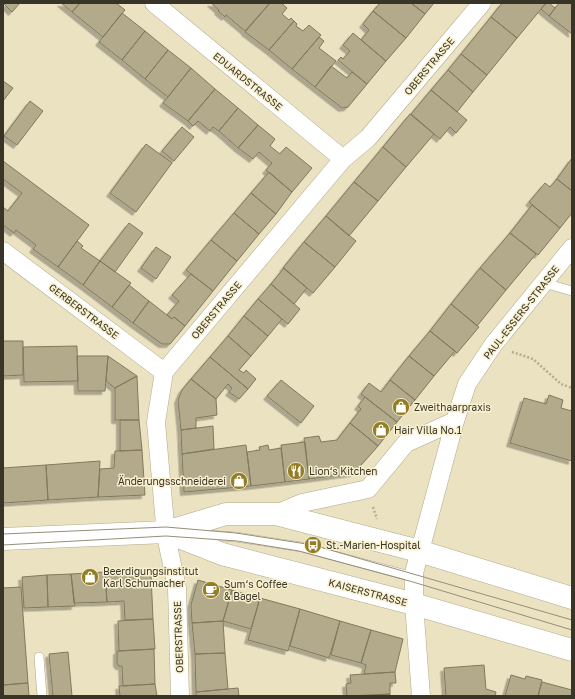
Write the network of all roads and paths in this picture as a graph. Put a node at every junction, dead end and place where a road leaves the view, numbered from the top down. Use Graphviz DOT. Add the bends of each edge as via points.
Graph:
graph roads {
  1 [pos="154,3"];
  2 [pos="482,3"];
  3 [pos="343,158"];
  4 [pos="572,248"];
  5 [pos="3,251"];
  6 [pos="544,283"];
  7 [pos="572,291"];
  8 [pos="533,359"];
  9 [pos="164,372"];
  10 [pos="572,388"];
  11 [pos="455,421"];
  12 [pos="276,514"];
  13 [pos="166,532"];
  14 [pos="3,539"];
  15 [pos="419,551"];
  16 [pos="414,577"];
  17 [pos="572,598"];
  18 [pos="414,604"];
  19 [pos="572,650"];
  20 [pos="39,657"];
  21 [pos="42,696"];
  22 [pos="180,696"];
  23 [pos="421,696"];
  1 -- 3 [label="street, EDUARDSTRASSE"];
  2 -- 3 [label="street, OBERSTRASSE" via="368,138"];
  3 -- 9 [label="street, OBERSTRASSE"];
  4 -- 6 [label="street, PAUL-ESSERS-STRASSE"];
  5 -- 9 [label="street, GERBERSTRASSE"];
  6 -- 7 [label="lane"];
  6 -- 11 [label="street, PAUL-ESSERS-STRASSE" via="493,345 467,384"];
  8 -- 10 [label="path" via="561,384"];
  9 -- 13 [label="street, OBERSTRASSE" via="156,422"];
  11 -- 12 [label="street" via="406,443 368,489 302,502"];
  11 -- 15 [label="street, PAUL-ESSERS-STRASSE"];
  12 -- 13 [label="main road, KAISERSTRASSE" via="226,514"];
  12 -- 15 [label="main road, KAISERSTRASSE"];
  13 -- 14 [label="main road, KAISERSTRASSE"];
  13 -- 16 [label="lane" via="236,537 301,547"];
  13 -- 18 [label="main road, KAISERSTRASSE" via="222,554"];
  13 -- 22 [label="street, OBERSTRASSE" via="177,588"];
  15 -- 16 [label="street, PAUL-ESSERS-STRASSE"];
  15 -- 17 [label="main road, KAISERSTRASSE"];
  16 -- 18 [label="street, PAUL-ESSERS-STRASSE"];
  18 -- 19 [label="main road, KAISERSTRASSE"];
  18 -- 23 [label="street, PAUL-ESSERS-STRASSE"];
  20 -- 21 [label="lane"];
}
